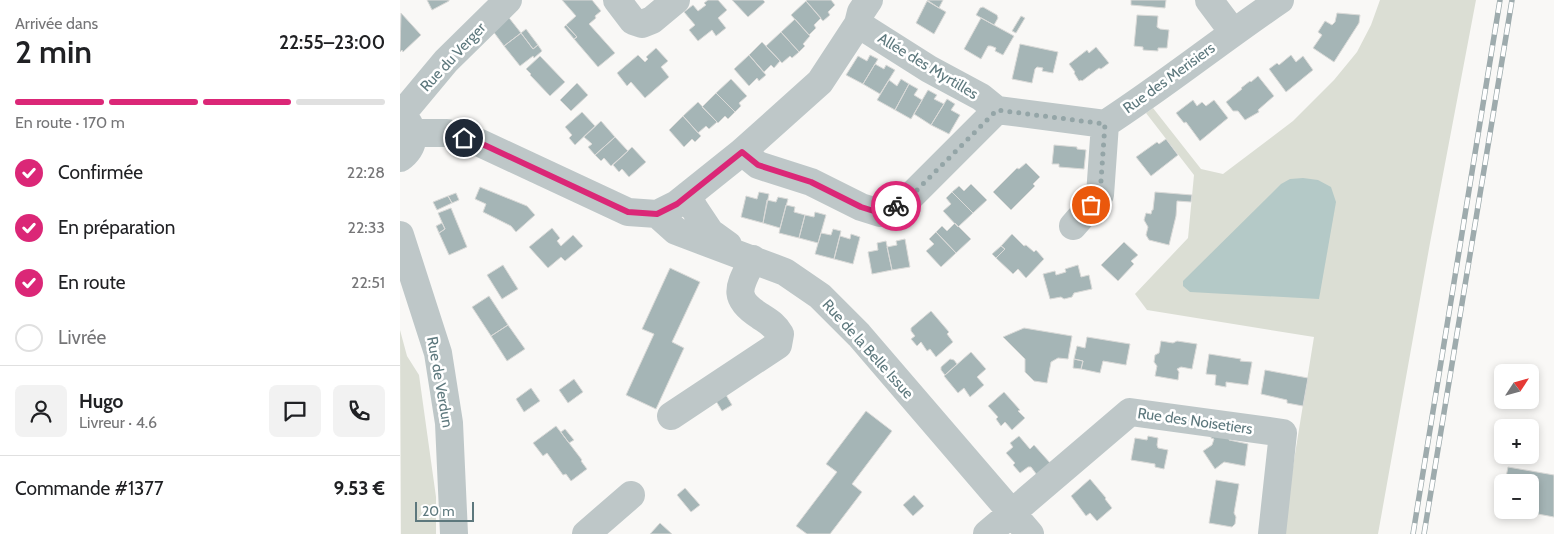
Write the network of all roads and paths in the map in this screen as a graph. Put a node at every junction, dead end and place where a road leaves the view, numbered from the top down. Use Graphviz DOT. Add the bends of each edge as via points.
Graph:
graph roads {
  1 [pos="508,0"];
  2 [pos="617,0"];
  3 [pos="676,0"];
  4 [pos="1209,0"];
  5 [pos="1280,0"];
  6 [pos="861,9"];
  7 [pos="1233,32"];
  8 [pos="997,110"];
  9 [pos="405,121"];
  10 [pos="1105,124"];
  11 [pos="742,152"];
  12 [pos="400,158"];
  13 [pos="688,195"];
  14 [pos="657,214"];
  15 [pos="1073,226"];
  16 [pos="400,235"];
  17 [pos="747,257"];
  18 [pos="671,416"];
  19 [pos="631,495"];
  20 [pos="1012,512"];
  21 [pos="454,534"];
  22 [pos="586,534"];
  23 [pos="987,534"];
  24 [pos="1030,534"];
  25 [pos="1272,534"];
  1 -- 9 [label="street, Rue du Verger" via="446,61"];
  2 -- 3 [label="street" via="633,21 642,24"];
  4 -- 7 [label="street"];
  5 -- 7 [label="street, Rue des Merisiers"];
  6 -- 8 [label="street, Allée des Myrtilles" via="929,69 981,96"];
  6 -- 11 [label="street" via="820,82"];
  7 -- 10 [label="street, Rue des Merisiers"];
  8 -- 10 [label="street"];
  8 -- 11 [label="street" via="904,203 880,213 811,182 758,165"];
  9 -- 12 [label="street, Rue du Verger" via="413,141"];
  9 -- 14 [label="street" via="480,143 628,212"];
  10 -- 15 [label="street" via="1100,195"];
  11 -- 13 [label="street"];
  13 -- 14 [label="street"];
  13 -- 17 [label="street" via="710,232"];
  14 -- 17 [label="street, Rue de la Belle Issue" via="676,231"];
  16 -- 21 [label="street, Rue de Verdun" via="438,353 449,423"];
  17 -- 18 [label="street" via="740,296 747,308 775,325 780,334 778,345"];
  17 -- 20 [label="street, Rue de la Belle Issue" via="785,272 820,296 859,335"];
  19 -- 22 [label="street"];
  20 -- 23 [label="street"];
  20 -- 24 [label="street, Rue de la Belle Issue"];
  20 -- 25 [label="street, Rue des Noisetiers" via="1130,412 1283,433"];
}
